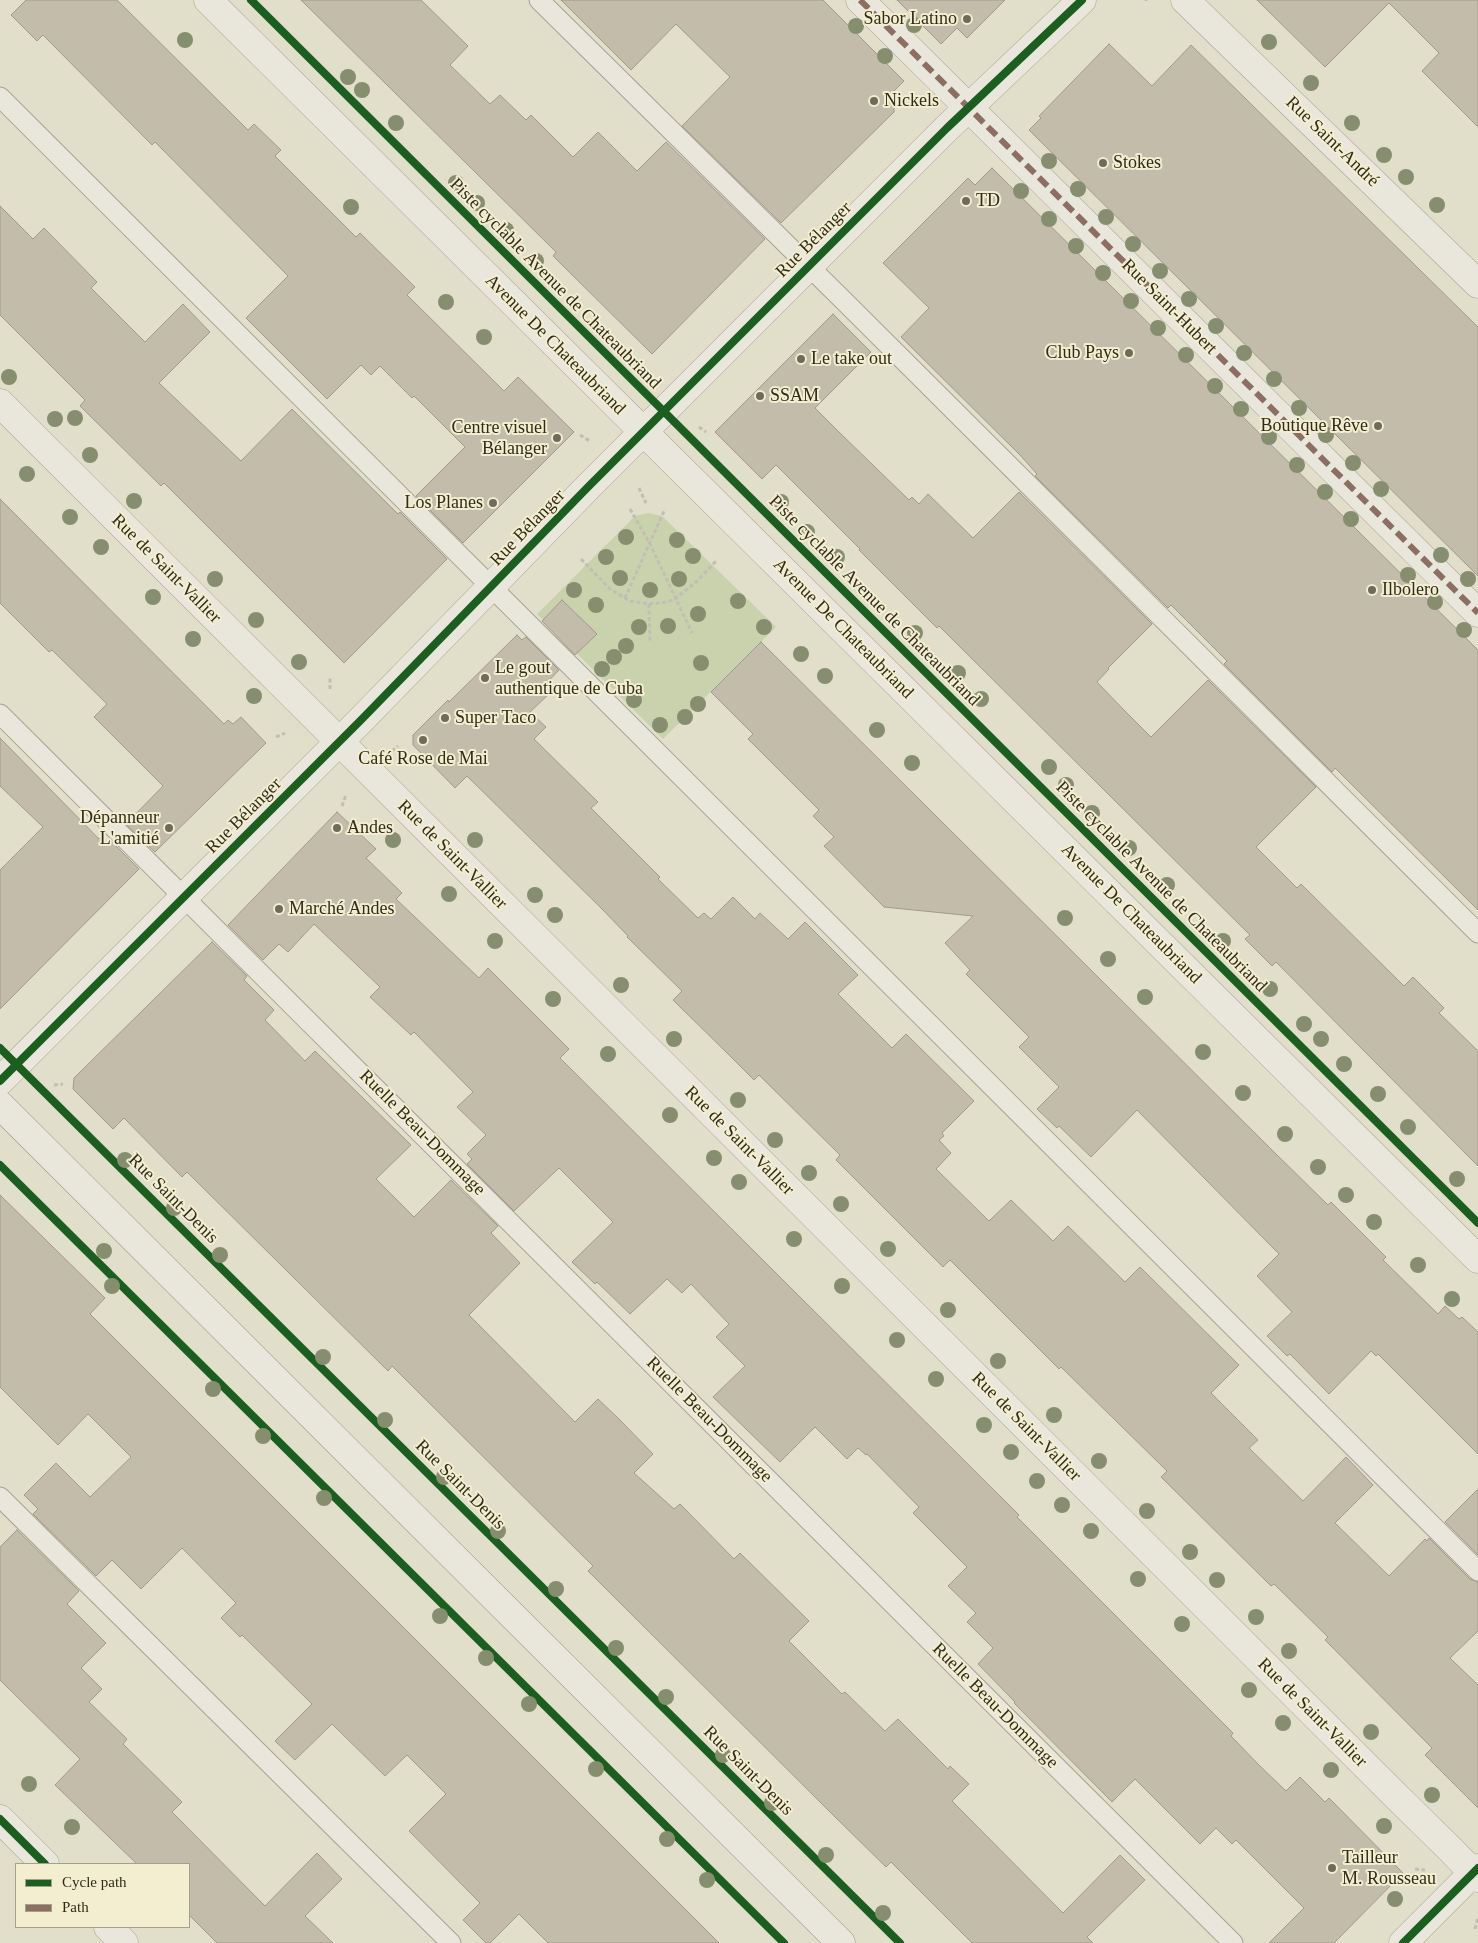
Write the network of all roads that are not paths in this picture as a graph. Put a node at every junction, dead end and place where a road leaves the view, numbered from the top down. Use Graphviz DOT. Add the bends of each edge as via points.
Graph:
graph roads {
  1 [pos="208,0"];
  2 [pos="539,0"];
  3 [pos="860,0"];
  4 [pos="1082,0"];
  5 [pos="1185,0"];
  6 [pos="0,97"];
  7 [pos="968,107"];
  8 [pos="809,266"];
  9 [pos="1478,284"];
  10 [pos="0,403"];
  11 [pos="644,432"];
  12 [pos="490,588"];
  13 [pos="1478,614"];
  14 [pos="0,714"];
  15 [pos="339,742"];
  16 [pos="185,896"];
  17 [pos="1478,933"];
  18 [pos="0,1081"];
  19 [pos="0,1105"];
  20 [pos="1478,1259"];
  21 [pos="0,1497"];
  22 [pos="1478,1571"];
  23 [pos="0,1819"];
  24 [pos="44,1863"];
  25 [pos="1476,1873"];
  26 [pos="109,1928"];
  27 [pos="124,1943"];
  28 [pos="451,1943"];
  29 [pos="841,1943"];
  30 [pos="1233,1943"];
  31 [pos="1403,1943"];
  1 -- 11 [label="street, Avenue De Chateaubriand"];
  2 -- 8 [label="lane"];
  3 -- 7 [label="street, Rue Saint-Hubert"];
  4 -- 7 [label="street, Rue Bélanger"];
  5 -- 9 [label="street, Rue Saint-André"];
  6 -- 12 [label="lane"];
  7 -- 8 [label="street, Rue Bélanger"];
  7 -- 13 [label="street, Rue Saint-Hubert"];
  8 -- 11 [label="street, Rue Bélanger"];
  8 -- 17 [label="lane"];
  10 -- 15 [label="street, Rue de Saint-Vallier"];
  11 -- 12 [label="street, Rue Bélanger"];
  11 -- 20 [label="street, Avenue De Chateaubriand"];
  12 -- 15 [label="street, Rue Bélanger"];
  12 -- 22 [label="lane"];
  14 -- 16 [label="lane, Ruelle Beau-Dommage"];
  15 -- 16 [label="street, Rue Bélanger"];
  15 -- 25 [label="street, Rue de Saint-Vallier"];
  16 -- 18 [label="street, Rue Bélanger"];
  16 -- 30 [label="lane, Ruelle Beau-Dommage"];
  19 -- 29 [label="street"];
  21 -- 28 [label="lane"];
  23 -- 24 [label="street"];
  25 -- 31 [label="street"];
  26 -- 27 [label="street"];
}
